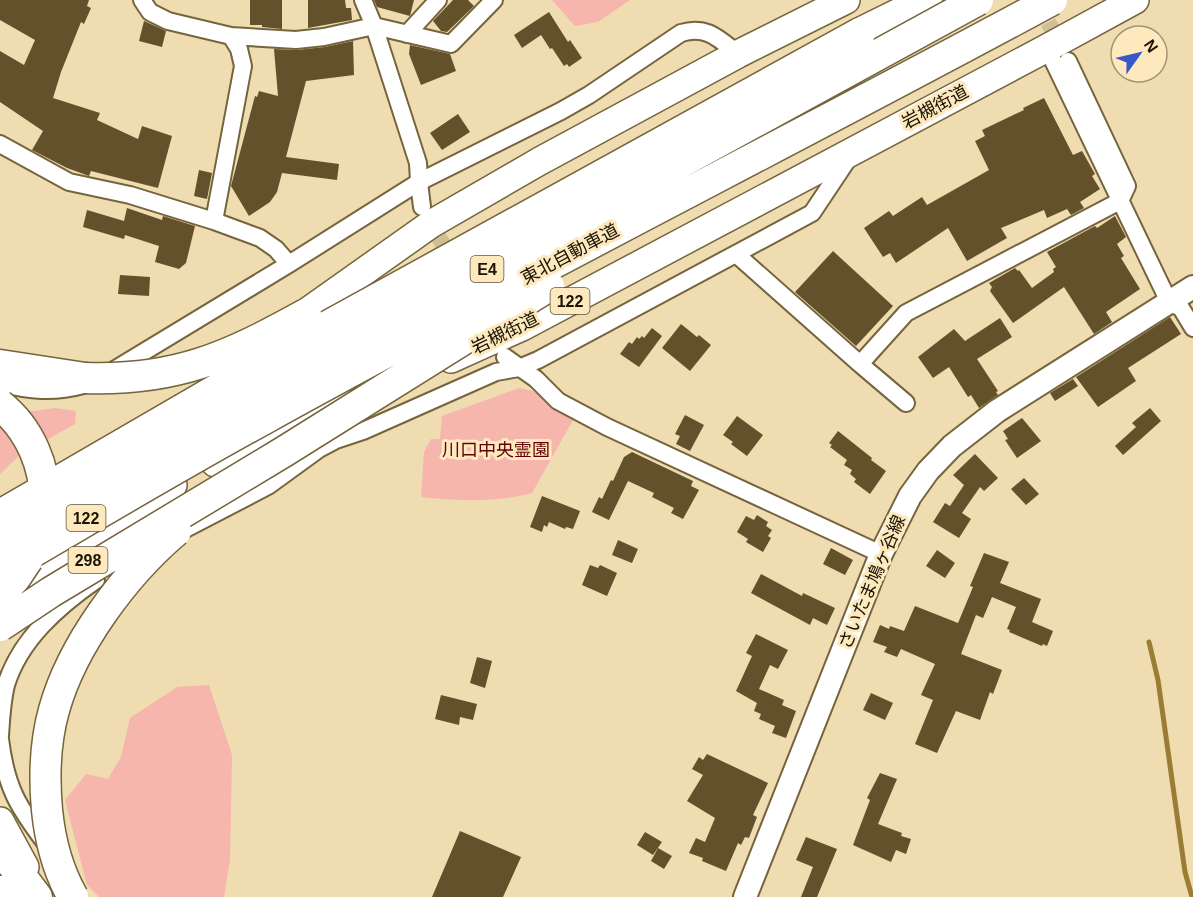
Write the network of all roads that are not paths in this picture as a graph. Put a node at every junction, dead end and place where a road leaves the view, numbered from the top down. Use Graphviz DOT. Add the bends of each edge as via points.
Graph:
graph roads {
  1 [pos="142,0"];
  2 [pos="363,0"];
  3 [pos="438,0"];
  4 [pos="494,0"];
  5 [pos="927,0"];
  6 [pos="978,0"];
  7 [pos="1052,0"];
  8 [pos="1135,0"];
  9 [pos="831,3"];
  10 [pos="374,26"];
  11 [pos="860,33"];
  12 [pos="407,34"];
  13 [pos="231,36"];
  14 [pos="738,54"];
  15 [pos="1058,55"];
  16 [pos="0,144"];
  17 [pos="854,150"];
  18 [pos="419,182"];
  19 [pos="1120,201"];
  20 [pos="666,202"];
  21 [pos="422,207"];
  22 [pos="214,221"];
  23 [pos="736,254"];
  24 [pos="289,264"];
  25 [pos="1193,287"];
  26 [pos="1170,302"];
  27 [pos="1193,327"];
  28 [pos="505,357"];
  29 [pos="860,364"];
  30 [pos="0,365"];
  31 [pos="519,368"];
  32 [pos="0,383"];
  33 [pos="906,403"];
  34 [pos="0,405"];
  35 [pos="285,451"];
  36 [pos="67,485"];
  37 [pos="173,485"];
  38 [pos="0,514"];
  39 [pos="0,529"];
  40 [pos="0,544"];
  41 [pos="0,553"];
  42 [pos="881,554"];
  43 [pos="0,572"];
  44 [pos="0,593"];
  45 [pos="0,626"];
  46 [pos="0,631"];
  47 [pos="0,737"];
  48 [pos="0,821"];
  49 [pos="0,848"];
  50 [pos="0,868"];
  51 [pos="0,891"];
  52 [pos="5,897"];
  53 [pos="22,897"];
  54 [pos="40,897"];
  55 [pos="73,897"];
  56 [pos="87,897"];
  57 [pos="745,897"];
  1 -- 13 [label="street" via="150,12 168,21"];
  2 -- 10 [label="street"];
  3 -- 12 [label="street"];
  4 -- 12 [label="street" via="451,44"];
  5 -- 11 [label="highway"];
  6 -- 40 [label="highway, 東北自動車道 / E4, bridge" via="252,397"];
  7 -- 20 [label="highway, 東北自動車道 / E4, bridge"];
  8 -- 15 [label="highway, 岩槻街道 / 122"];
  9 -- 14 [label="highway, 122"];
  10 -- 12 [label="street"];
  10 -- 13 [label="street" via="296,40"];
  10 -- 18 [label="street" via="418,163"];
  11 -- 30 [label="highway, bridge" via="642,132 262,338 212,360 164,374 112,379"];
  11 -- 38 [label="highway, bridge" via="285,349"];
  13 -- 22 [label="street" via="243,66"];
  14 -- 18 [label="street" via="706,32 694,29 681,33 570,106"];
  14 -- 36 [label="highway, 122" via="421,230"];
  15 -- 17 [label="highway, 岩槻街道 / 122"];
  15 -- 19 [label="street"];
  15 -- 19 [label="street" via="1127,186"];
  16 -- 22 [label="street" via="69,182 130,195"];
  17 -- 23 [label="street" via="812,213"];
  17 -- 37 [label="highway, 岩槻街道 / 122" via="522,327 298,421"];
  18 -- 21 [label="street"];
  18 -- 24 [label="street"];
  19 -- 26 [label="street"];
  19 -- 29 [label="street" via="906,313"];
  20 -- 35 [label="highway, bridge" via="571,273"];
  20 -- 43 [label="highway, 東北自動車道 / E4, bridge" via="265,418"];
  22 -- 24 [label="street" via="260,238"];
  23 -- 29 [label="street"];
  23 -- 31 [label="street"];
  24 -- 32 [label="street" via="89,383 54,391"];
  25 -- 26 [label="main road, さいたま鳩ヶ谷線"];
  26 -- 27 [label="street" via="1181,308"];
  26 -- 42 [label="main road, さいたま鳩ヶ谷線" via="997,411 952,446 910,496"];
  28 -- 31 [label="street"];
  29 -- 33 [label="street"];
  31 -- 42 [label="street" via="558,400 607,427"];
  31 -- 47 [label="street" via="496,372 336,440 268,486 120,564 85,588 47,620 15,663 6,685"];
  34 -- 44 [label="highway, bridge" via="29,439 45,491 37,541 23,568"];
  35 -- 45 [label="highway, bridge"];
  35 -- 55 [label="highway, bridge" via="187,522 148,556 102,615 70,668 48,739 46,794 53,846"];
  36 -- 38 [label="highway"];
  36 -- 39 [label="highway, 122"];
  37 -- 41 [label="highway, 122"];
  37 -- 44 [label="highway, 岩槻街道 / 122"];
  37 -- 46 [label="highway, 298"];
  42 -- 57 [label="main road, さいたま鳩ヶ谷線"];
  47 -- 56 [label="street" via="12,794"];
  48 -- 54 [label="highway"];
  49 -- 54 [label="highway"];
  50 -- 53 [label="highway"];
  51 -- 52 [label="highway"];
}
